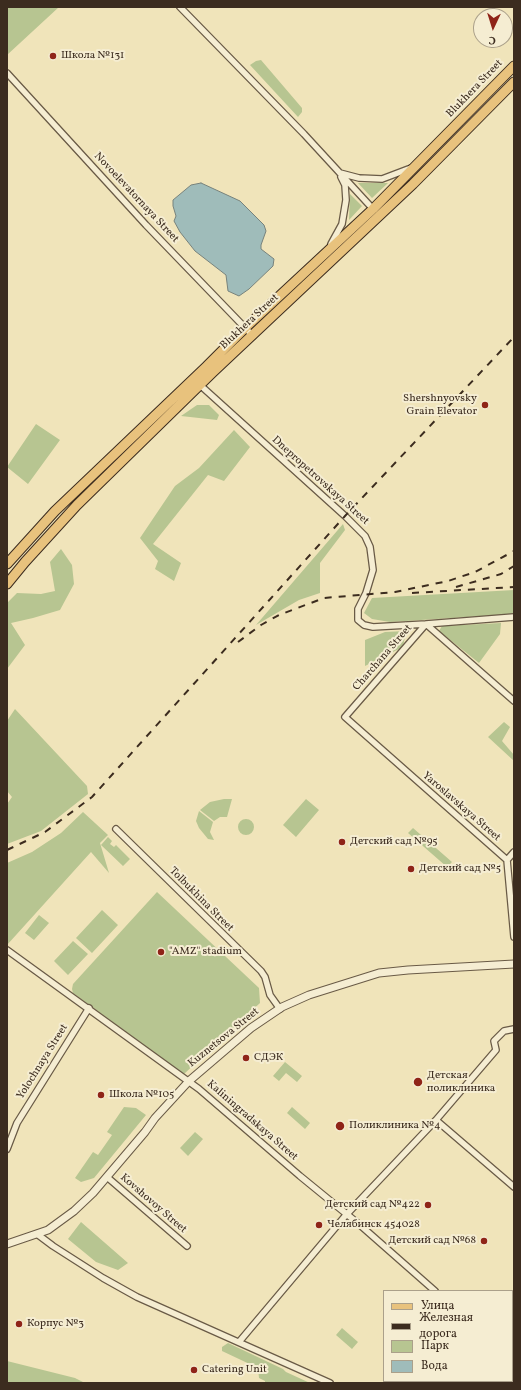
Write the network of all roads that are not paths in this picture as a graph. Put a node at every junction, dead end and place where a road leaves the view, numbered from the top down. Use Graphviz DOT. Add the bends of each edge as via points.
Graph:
graph roads {
  1 [pos="180,7"];
  2 [pos="514,66"];
  3 [pos="7,73"];
  4 [pos="514,82"];
  5 [pos="416,166"];
  6 [pos="340,173"];
  7 [pos="372,209"];
  8 [pos="327,252"];
  9 [pos="245,328"];
  10 [pos="252,336"];
  11 [pos="197,382"];
  12 [pos="7,564"];
  13 [pos="7,584"];
  14 [pos="514,617"];
  15 [pos="426,624"];
  16 [pos="514,701"];
  17 [pos="345,717"];
  18 [pos="116,828"];
  19 [pos="514,852"];
  20 [pos="507,860"];
  21 [pos="514,937"];
  22 [pos="8,951"];
  23 [pos="514,964"];
  24 [pos="89,1008"];
  25 [pos="280,1009"];
  26 [pos="514,1029"];
  27 [pos="189,1081"];
  28 [pos="436,1120"];
  29 [pos="9,1136"];
  30 [pos="7,1148"];
  31 [pos="107,1177"];
  32 [pos="514,1187"];
  33 [pos="346,1215"];
  34 [pos="38,1234"];
  35 [pos="7,1244"];
  36 [pos="187,1246"];
  37 [pos="434,1290"];
  38 [pos="239,1342"];
  39 [pos="330,1383"];
  1 -- 6 [label="street"];
  2 -- 5 [label="main road, Blukhera Street"];
  3 -- 9 [label="street, Novoelevatornaya Street" via="146,225"];
  4 -- 10 [label="main road, Blukhera Street" via="413,184"];
  5 -- 6 [label="street" via="382,179 359,178"];
  5 -- 7 [label="main road, Blukhera Street"];
  6 -- 7 [label="street"];
  6 -- 8 [label="street" via="345,185 346,200 342,224"];
  7 -- 8 [label="main road, Blukhera Street"];
  8 -- 9 [label="main road, Blukhera Street"];
  9 -- 10 [label="street, Novoelevatornaya Street"];
  9 -- 11 [label="main road, Blukhera Street"];
  10 -- 11 [label="main road, Blukhera Street"];
  11 -- 12 [label="main road, Blukhera Street" via="55,511"];
  11 -- 13 [label="main road, Blukhera Street" via="24,562"];
  11 -- 15 [label="street, Dnepropetrovskaya Street" via="365,536 370,547 373,570 358,609 358,620 373,627"];
  14 -- 15 [label="street, Charchana Street"];
  15 -- 16 [label="street"];
  15 -- 17 [label="street, Charchana Street"];
  17 -- 20 [label="street, Yaroslavskaya Street"];
  18 -- 25 [label="street, Tolbukhina Street" via="261,971 270,995"];
  19 -- 20 [label="street"];
  20 -- 21 [label="street"];
  22 -- 24 [label="street, Kaliningradskaya Street"];
  23 -- 25 [label="street, Kuznetsova Street" via="379,973 316,993"];
  24 -- 27 [label="street, Kaliningradskaya Street"];
  24 -- 29 [label="street, Yolochnaya Street"];
  25 -- 27 [label="street, Kuznetsova Street" via="251,1028"];
  26 -- 28 [label="street" via="504,1031 494,1041 496,1050"];
  27 -- 31 [label="street, Kuznetsova Street"];
  27 -- 33 [label="street, Kaliningradskaya Street"];
  28 -- 32 [label="street"];
  28 -- 33 [label="street"];
  29 -- 30 [label="street, Yolochnaya Street"];
  31 -- 34 [label="street, Kuznetsova Street" via="70,1215"];
  31 -- 36 [label="street, Kovshovoy Street"];
  33 -- 37 [label="street, Kaliningradskaya Street"];
  33 -- 38 [label="street"];
  34 -- 35 [label="street, Kuznetsova Street"];
  34 -- 38 [label="street" via="53,1246 131,1293"];
  38 -- 39 [label="street"];
}
